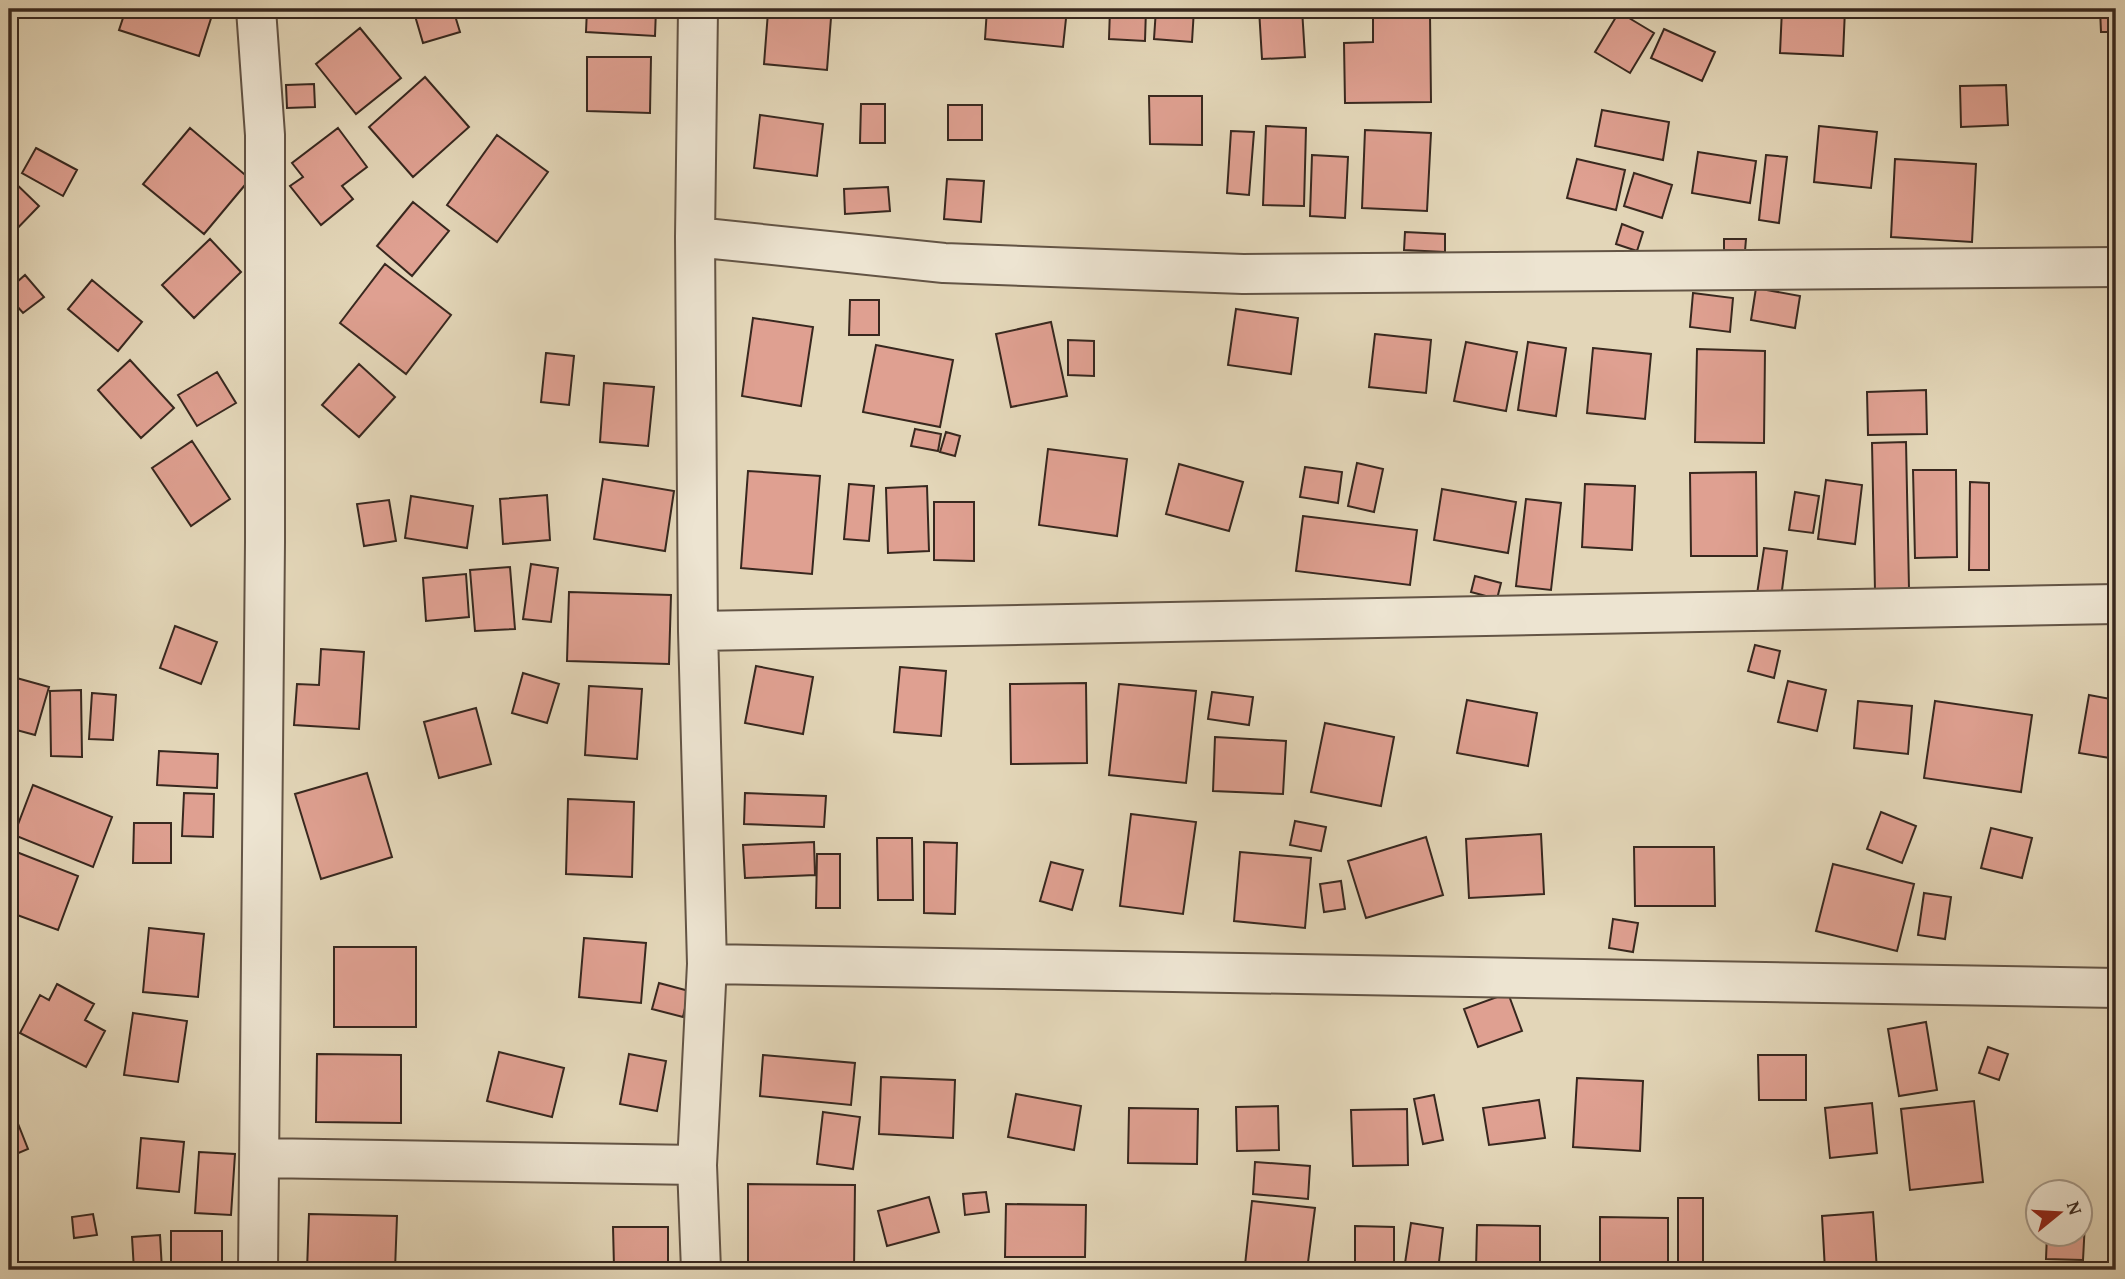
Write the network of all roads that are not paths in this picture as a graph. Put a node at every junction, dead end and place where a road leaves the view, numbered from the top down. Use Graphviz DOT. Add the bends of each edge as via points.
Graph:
graph roads {
  1 [pos="256,9"];
  2 [pos="698,9"];
  3 [pos="695,237"];
  4 [pos="2116,267"];
  5 [pos="2116,604"];
  6 [pos="698,631"];
  7 [pos="707,964"];
  8 [pos="2116,988"];
  9 [pos="261,1158"];
  10 [pos="697,1166"];
  11 [pos="258,1270"];
  12 [pos="701,1270"];
  1 -- 9 [label="street" via="265,135"];
  2 -- 3 [label="street"];
  3 -- 4 [label="street" via="944,263 1243,274"];
  3 -- 6 [label="street"];
  5 -- 6 [label="street"];
  6 -- 7 [label="street"];
  7 -- 8 [label="street"];
  7 -- 10 [label="street"];
  9 -- 10 [label="street"];
  9 -- 11 [label="street"];
  10 -- 12 [label="street"];
}
